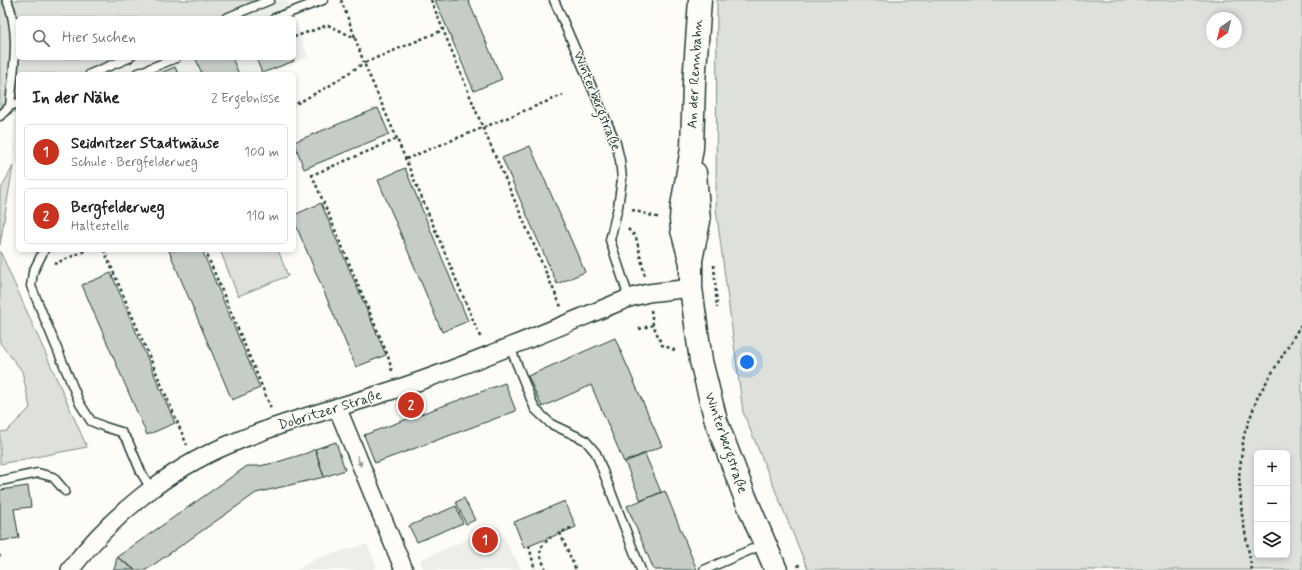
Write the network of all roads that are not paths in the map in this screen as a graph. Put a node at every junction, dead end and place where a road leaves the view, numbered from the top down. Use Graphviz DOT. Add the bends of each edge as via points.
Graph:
graph roads {
  1 [pos="7,0"];
  2 [pos="270,0"];
  3 [pos="323,0"];
  4 [pos="554,0"];
  5 [pos="700,0"];
  6 [pos="231,16"];
  7 [pos="281,16"];
  8 [pos="124,60"];
  9 [pos="171,60"];
  10 [pos="95,72"];
  11 [pos="141,72"];
  12 [pos="14,104"];
  13 [pos="0,116"];
  14 [pos="692,148"];
  15 [pos="43,252"];
  16 [pos="691,263"];
  17 [pos="691,288"];
  18 [pos="629,298"];
  19 [pos="510,348"];
  20 [pos="337,407"];
  21 [pos="0,481"];
  22 [pos="151,489"];
  23 [pos="64,491"];
  24 [pos="764,544"];
  25 [pos="70,570"];
  26 [pos="404,570"];
  27 [pos="641,570"];
  28 [pos="704,570"];
  29 [pos="776,570"];
  1 -- 12 [label="lane" via="16,46"];
  2 -- 6 [label="lane"];
  3 -- 7 [label="lane"];
  4 -- 18 [label="lane, Winterbergstraße" via="616,143 622,179 610,240"];
  5 -- 14 [label="main road, An der Rennbahn"];
  8 -- 10 [label="lane"];
  9 -- 11 [label="lane"];
  12 -- 13 [label="lane"];
  14 -- 16 [label="main road, An der Rennbahn" via="699,220"];
  14 -- 16 [label="main road, An der Rennbahn" via="681,220"];
  15 -- 22 [label="lane" via="33,272 31,286 80,404 91,420 121,432 128,441"];
  16 -- 17 [label="main road, An der Rennbahn"];
  17 -- 18 [label="street, Dobritzer Straße"];
  17 -- 24 [label="main road, Winterbergstraße" via="701,361 716,421"];
  18 -- 19 [label="street, Dobritzer Straße"];
  19 -- 20 [label="street, Dobritzer Straße" via="374,397"];
  19 -- 27 [label="lane" via="535,409 551,424 585,440 596,453"];
  20 -- 22 [label="street, Dobritzer Straße" via="229,444 196,460"];
  20 -- 26 [label="street, one-way"];
  21 -- 23 [label="lane" via="38,473 53,477"];
  22 -- 25 [label="street, Dobritzer Straße" via="109,526"];
  24 -- 28 [label="lane"];
  24 -- 29 [label="main road, Winterbergstraße"];
}
